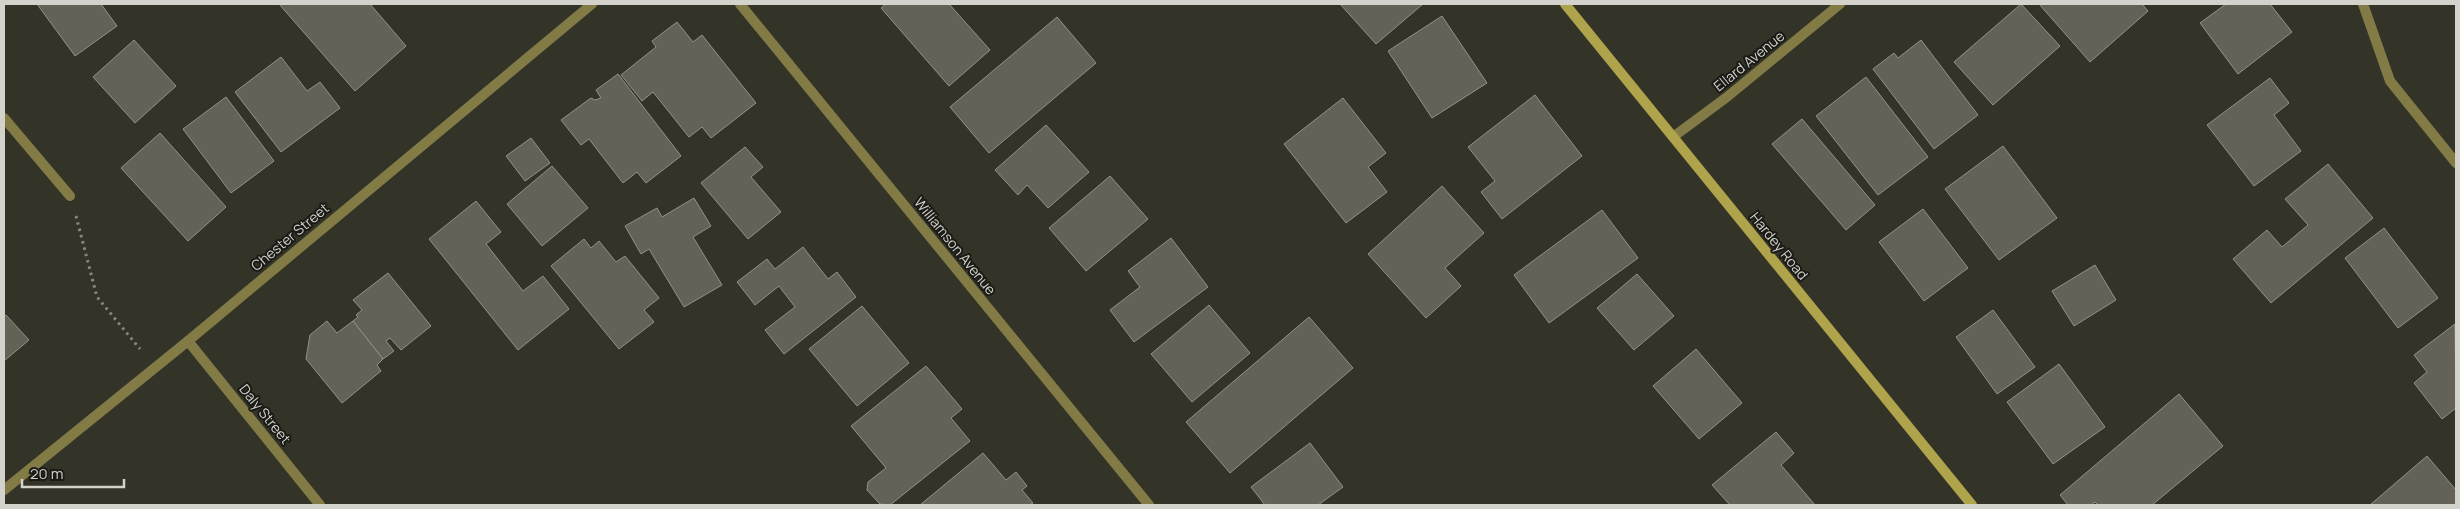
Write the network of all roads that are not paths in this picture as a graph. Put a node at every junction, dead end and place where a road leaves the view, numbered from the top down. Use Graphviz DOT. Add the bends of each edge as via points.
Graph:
graph roads {
  1 [pos="592,4"];
  2 [pos="740,4"];
  3 [pos="1565,4"];
  4 [pos="1840,4"];
  5 [pos="2363,4"];
  6 [pos="4,118"];
  7 [pos="1673,137"];
  8 [pos="2456,163"];
  9 [pos="70,196"];
  10 [pos="188,341"];
  11 [pos="4,490"];
  12 [pos="320,505"];
  13 [pos="1149,505"];
  14 [pos="1972,505"];
  1 -- 10 [label="street, Chester Street"];
  2 -- 13 [label="street, Williamson Avenue"];
  3 -- 7 [label="main road, Hardey Road"];
  4 -- 7 [label="street, Ellard Avenue"];
  5 -- 8 [label="street" via="2390,81"];
  6 -- 9 [label="street"];
  7 -- 14 [label="main road, Hardey Road"];
  10 -- 11 [label="street, Chester Street"];
  10 -- 12 [label="street, Daly Street"];
}
